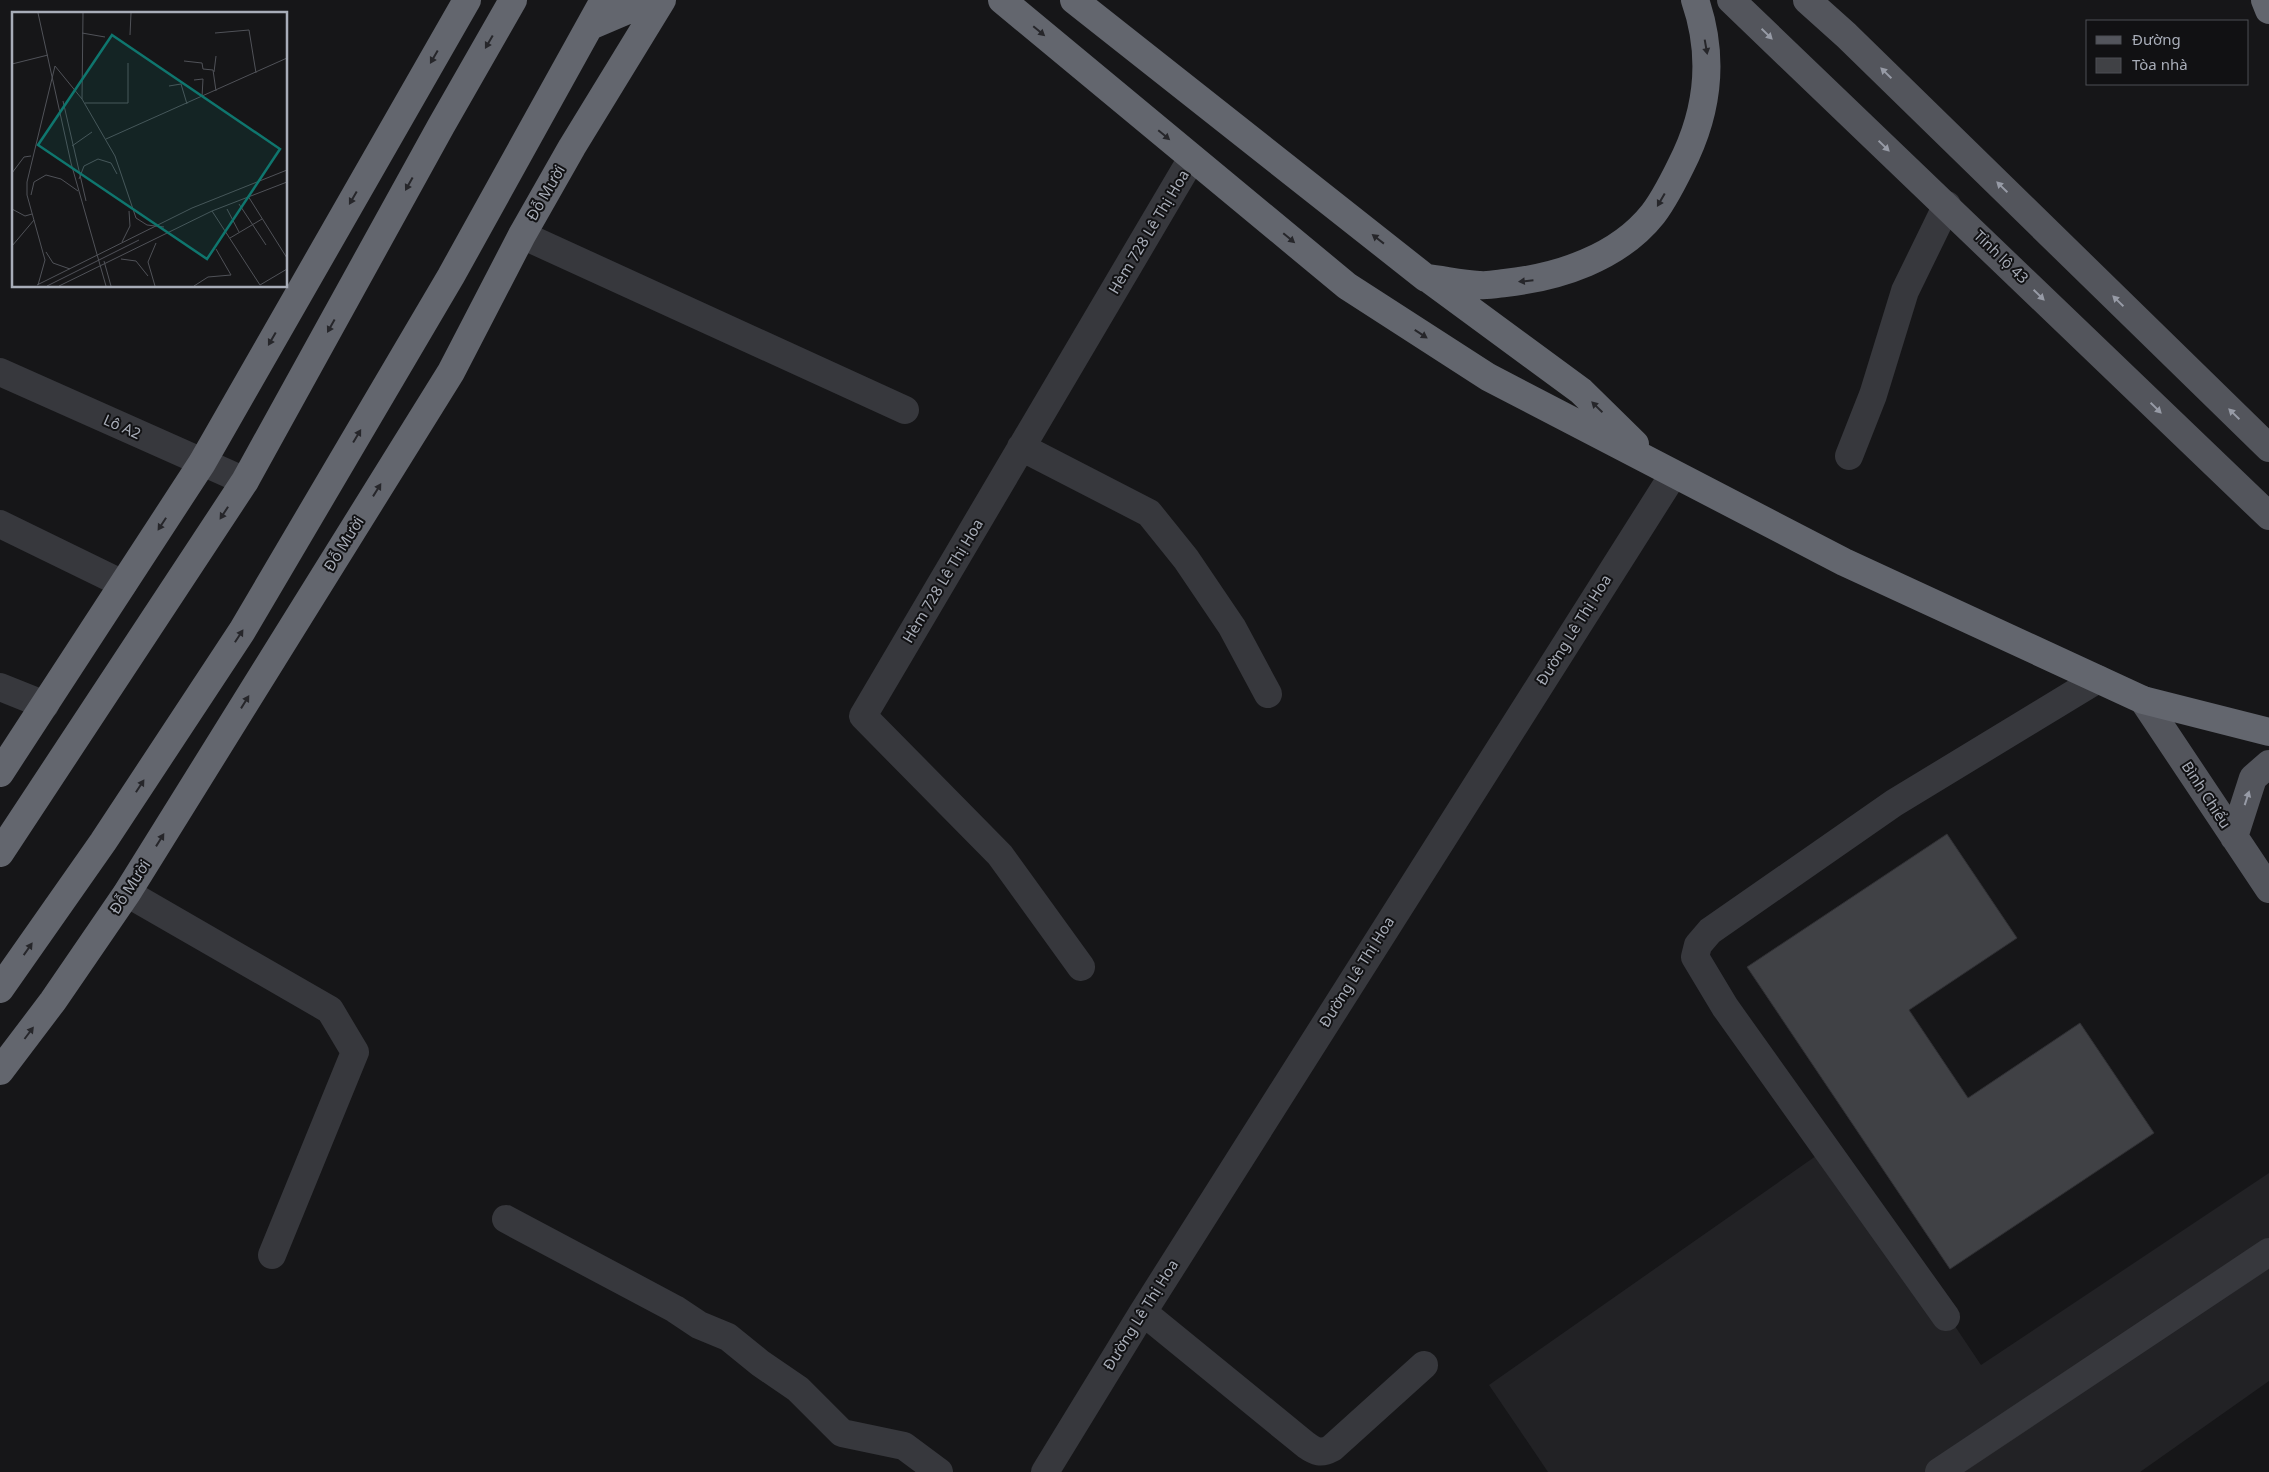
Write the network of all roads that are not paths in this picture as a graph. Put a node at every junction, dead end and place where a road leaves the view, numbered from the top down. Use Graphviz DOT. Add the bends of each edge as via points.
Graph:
graph roads {
  1 [pos="467,0"];
  2 [pos="513,0"];
  3 [pos="604,0"];
  4 [pos="651,0"];
  5 [pos="662,0"];
  6 [pos="1002,0"];
  7 [pos="1074,0"];
  8 [pos="1695,0"];
  9 [pos="1731,0"];
  10 [pos="1807,0"];
  11 [pos="2265,0"];
  12 [pos="2269,10"];
  13 [pos="590,26"];
  14 [pos="1192,158"];
  15 [pos="1946,205"];
  16 [pos="522,234"];
  17 [pos="1426,278"];
  18 [pos="0,372"];
  19 [pos="905,410"];
  20 [pos="1021,447"];
  21 [pos="2269,448"];
  22 [pos="1849,456"];
  23 [pos="202,463"];
  24 [pos="1665,470"];
  25 [pos="245,481"];
  26 [pos="2269,516"];
  27 [pos="0,524"];
  28 [pos="123,584"];
  29 [pos="2098,679"];
  30 [pos="0,687"];
  31 [pos="1268,694"];
  32 [pos="2143,700"];
  33 [pos="45,705"];
  34 [pos="2269,732"];
  35 [pos="2269,764"];
  36 [pos="0,773"];
  37 [pos="2234,837"];
  38 [pos="4,842"];
  39 [pos="2269,889"];
  40 [pos="127,893"];
  41 [pos="1080,967"];
  42 [pos="0,989"];
  43 [pos="0,1072"];
  44 [pos="506,1219"];
  45 [pos="2269,1252"];
  46 [pos="272,1255"];
  47 [pos="1143,1312"];
  48 [pos="1946,1317"];
  49 [pos="1424,1365"];
  50 [pos="1053,1469"];
  51 [pos="940,1472"];
  52 [pos="1939,1472"];
  1 -- 23 [label="highway, one-way"];
  2 -- 25 [label="highway, one-way"];
  3 -- 13 [label="highway"];
  4 -- 13 [label="highway"];
  5 -- 16 [label="highway, Đỗ Mười"];
  6 -- 14 [label="highway, one-way"];
  17 -- 7 [label="highway, one-way"];
  8 -- 17 [label="highway, one-way" via="1708,54 1699,122 1681,167 1653,214 1624,242 1591,262 1538,280 1480,286"];
  9 -- 15 [label="main road, Tỉnh lộ 43, one-way"];
  21 -- 10 [label="main road, one-way" via="1853,41"];
  11 -- 12 [label="highway"];
  42 -- 13 [label="highway, one-way" via="103,842 242,631 451,276"];
  14 -- 20 [label="street, Hèm 728 Lê Thị Hoa"];
  14 -- 24 [label="highway, one-way" via="1347,286 1488,377"];
  15 -- 22 [label="street" via="1906,292 1873,395"];
  15 -- 26 [label="main road, Tỉnh lộ 43, one-way"];
  16 -- 19 [label="street"];
  40 -- 16 [label="highway, Đỗ Mười, one-way" via="451,372"];
  24 -- 17 [label="highway, one-way" via="1581,391"];
  18 -- 23 [label="street, Lô A2"];
  20 -- 31 [label="street" via="1149,513 1186,559 1232,627"];
  20 -- 41 [label="street, Hèm 728 Lê Thị Hoa" via="863,716 1000,856"];
  23 -- 25 [label="street, Lô A2"];
  23 -- 28 [label="highway, one-way"];
  24 -- 29 [label="highway" via="1844,562"];
  24 -- 47 [label="street, Đường Lê Thị Hoa"];
  25 -- 38 [label="highway, one-way"];
  27 -- 28 [label="street"];
  28 -- 33 [label="highway"];
  29 -- 32 [label="highway"];
  29 -- 48 [label="street" via="1894,803 1710,931 1698,945 1695,957 1725,1007"];
  30 -- 33 [label="street"];
  32 -- 34 [label="highway"];
  32 -- 37 [label="main road, Bình Chiểu"];
  33 -- 36 [label="highway"];
  37 -- 35 [label="main road, one-way" via="2253,778"];
  37 -- 39 [label="main road, Bình Chiểu"];
  43 -- 40 [label="highway, Đỗ Mười, one-way" via="54,1001"];
  40 -- 46 [label="street" via="330,1010 355,1052"];
  44 -- 51 [label="street" via="699,1325 728,1337 798,1389 842,1433 904,1446"];
  45 -- 52 [label="street"];
  47 -- 49 [label="street" via="1306,1445 1323,1453"];
  47 -- 50 [label="street, Đường Lê Thị Hoa"];
}
